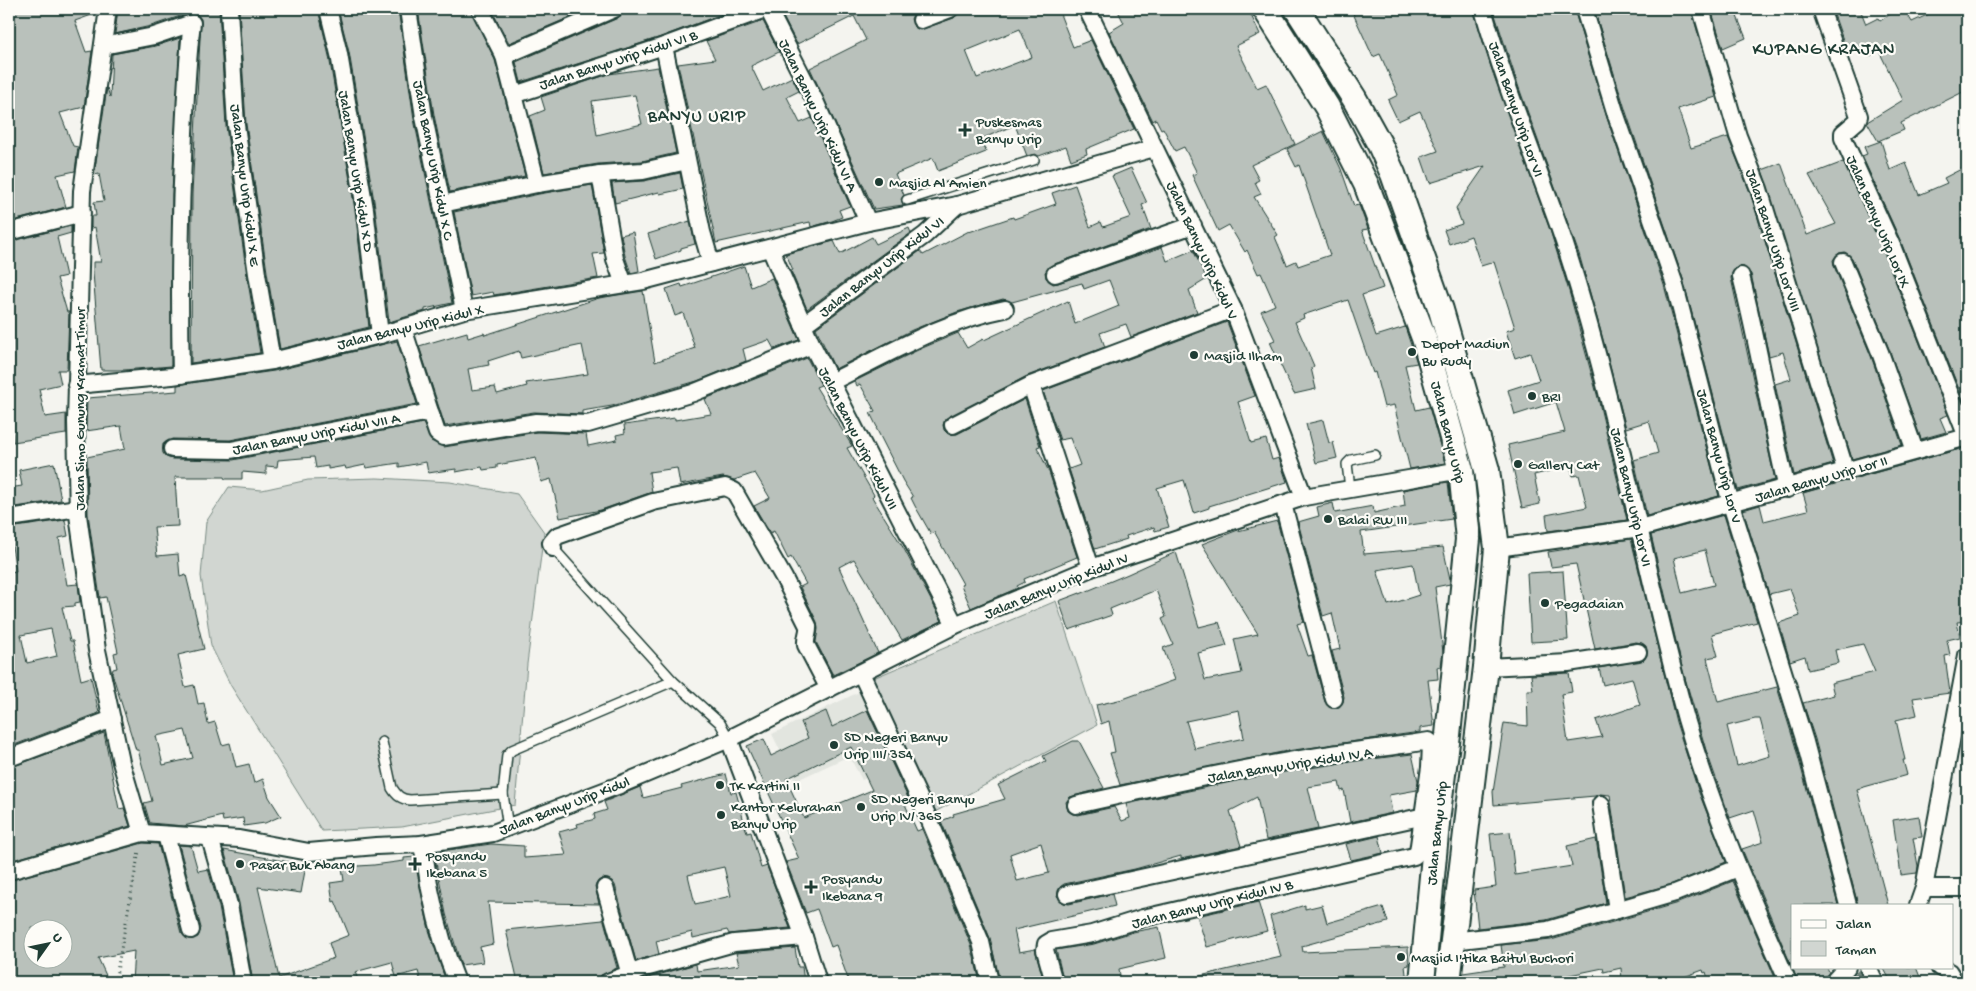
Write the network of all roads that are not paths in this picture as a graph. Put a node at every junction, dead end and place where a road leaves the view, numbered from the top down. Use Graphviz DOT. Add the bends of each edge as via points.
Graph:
graph roads {
  1 [pos="108,9"];
  2 [pos="229,9"];
  3 [pos="328,9"];
  4 [pos="408,9"];
  5 [pos="480,9"];
  6 [pos="614,9"];
  7 [pos="767,9"];
  8 [pos="950,9"];
  9 [pos="1087,9"];
  10 [pos="1265,9"];
  11 [pos="1297,9"];
  12 [pos="1483,9"];
  13 [pos="1584,9"];
  14 [pos="1701,9"];
  15 [pos="1821,9"];
  16 [pos="194,16"];
  17 [pos="921,20"];
  18 [pos="103,46"];
  19 [pos="664,46"];
  20 [pos="504,56"];
  21 [pos="520,92"];
  22 [pos="1380,145"];
  23 [pos="1154,148"];
  24 [pos="1353,156"];
  25 [pos="1034,160"];
  26 [pos="687,161"];
  27 [pos="600,174"];
  28 [pos="537,184"];
  29 [pos="966,194"];
  30 [pos="907,200"];
  31 [pos="442,204"];
  32 [pos="82,213"];
  33 [pos="868,222"];
  34 [pos="1193,225"];
  35 [pos="9,232"];
  36 [pos="770,248"];
  37 [pos="1843,262"];
  38 [pos="711,263"];
  39 [pos="1055,274"];
  40 [pos="1741,276"];
  41 [pos="624,284"];
  42 [pos="1005,309"];
  43 [pos="464,310"];
  44 [pos="1233,310"];
  45 [pos="803,325"];
  46 [pos="403,328"];
  47 [pos="380,335"];
  48 [pos="812,345"];
  49 [pos="272,361"];
  50 [pos="181,375"];
  51 [pos="831,382"];
  52 [pos="76,385"];
  53 [pos="1031,385"];
  54 [pos="430,412"];
  55 [pos="953,425"];
  56 [pos="1967,437"];
  57 [pos="172,449"];
  58 [pos="1915,451"];
  59 [pos="1374,455"];
  60 [pos="1461,470"];
  61 [pos="1846,472"];
  62 [pos="1350,488"];
  63 [pos="1787,489"];
  64 [pos="1304,497"];
  65 [pos="1283,504"];
  66 [pos="1731,504"];
  67 [pos="78,508"];
  68 [pos="9,518"];
  69 [pos="1640,528"];
  70 [pos="553,548"];
  71 [pos="1497,548"];
  72 [pos="1091,568"];
  73 [pos="955,626"];
  74 [pos="1638,652"];
  75 [pos="1967,655"];
  76 [pos="1486,667"];
  77 [pos="861,673"];
  78 [pos="673,681"];
  79 [pos="829,688"];
  80 [pos="1334,699"];
  81 [pos="112,719"];
  82 [pos="729,739"];
  83 [pos="382,742"];
  84 [pos="9,758"];
  85 [pos="503,794"];
  86 [pos="1601,804"];
  87 [pos="1076,805"];
  88 [pos="1431,814"];
  89 [pos="508,828"];
  90 [pos="142,833"];
  91 [pos="166,835"];
  92 [pos="210,838"];
  93 [pos="421,844"];
  94 [pos="1416,855"];
  95 [pos="1738,868"];
  96 [pos="9,871"];
  97 [pos="605,888"];
  98 [pos="1924,888"];
  99 [pos="1967,888"];
  100 [pos="1067,894"];
  101 [pos="1848,904"];
  102 [pos="1918,904"];
  103 [pos="1617,910"];
  104 [pos="191,930"];
  105 [pos="804,937"];
  106 [pos="1452,941"];
  107 [pos="1846,968"];
  108 [pos="1941,968"];
  109 [pos="631,978"];
  110 [pos="243,982"];
  111 [pos="456,982"];
  112 [pos="608,982"];
  113 [pos="818,982"];
  114 [pos="990,982"];
  115 [pos="1054,982"];
  116 [pos="1422,982"];
  117 [pos="1448,982"];
  118 [pos="1788,982"];
  119 [pos="1833,982"];
  120 [pos="1955,982"];
  1 -- 18 [label="street, Jalan Simo Gunung Kramat Timur"];
  2 -- 49 [label="street, Jalan Banyu Urip Kidul X E" via="236,125 256,274"];
  3 -- 47 [label="street, Jalan Banyu Urip Kidul X D" via="339,54 365,209"];
  4 -- 31 [label="street, Jalan Banyu Urip Kidul X C" via="424,117"];
  5 -- 20 [label="street"];
  6 -- 20 [label="street"];
  7 -- 19 [label="street, Jalan Banyu Urip Kidul VI B"];
  7 -- 33 [label="street, Jalan Banyu Urip Kidul VI A" via="815,101"];
  8 -- 17 [label="street"];
  9 -- 23 [label="street, Jalan Banyu Urip Kidul V"];
  10 -- 24 [label="main road, Jalan Banyu Urip" via="1327,107"];
  11 -- 22 [label="main road, Jalan Banyu Urip"];
  12 -- 69 [label="street, Jalan Banyu Urip Lor VI" via="1497,58 1562,238 1596,350"];
  13 -- 66 [label="street, Jalan Banyu Urip Lor V" via="1616,115 1674,282"];
  14 -- 61 [label="street, Jalan Banyu Urip Lor VIII" via="1738,136 1759,189"];
  15 -- 56 [label="street, Jalan Banyu Urip Lor IX" via="1858,116 1857,121 1843,133 1843,138 1892,246"];
  16 -- 18 [label="street" via="154,36"];
  16 -- 50 [label="street" via="186,72 181,196"];
  18 -- 32 [label="street, Jalan Simo Gunung Kramat Timur" via="82,191"];
  19 -- 21 [label="street, Jalan Banyu Urip Kidul VI B"];
  19 -- 26 [label="street"];
  20 -- 21 [label="street"];
  21 -- 28 [label="street"];
  22 -- 24 [label="main road"];
  22 -- 71 [label="main road, Jalan Banyu Urip" via="1440,310 1484,461"];
  23 -- 29 [label="street, Jalan Banyu Urip Kidul VI"];
  23 -- 34 [label="street, Jalan Banyu Urip Kidul V"];
  24 -- 60 [label="main road, Jalan Banyu Urip" via="1424,338"];
  25 -- 29 [label="lane"];
  26 -- 27 [label="street"];
  26 -- 38 [label="street"];
  27 -- 28 [label="street"];
  27 -- 41 [label="street" via="615,258"];
  28 -- 31 [label="street"];
  29 -- 30 [label="lane"];
  29 -- 33 [label="street, Jalan Banyu Urip Kidul VI"];
  29 -- 45 [label="street, Jalan Banyu Urip Kidul VI" via="910,247"];
  31 -- 43 [label="street, Jalan Banyu Urip Kidul X C"];
  32 -- 35 [label="street"];
  32 -- 52 [label="street, Jalan Simo Gunung Kramat Timur"];
  33 -- 36 [label="street, Jalan Banyu Urip Kidul VI"];
  34 -- 39 [label="street"];
  34 -- 44 [label="street, Jalan Banyu Urip Kidul V"];
  36 -- 38 [label="street, Jalan Banyu Urip Kidul X"];
  36 -- 45 [label="street, Jalan Banyu Urip Kidul VII"];
  37 -- 58 [label="street" via="1880,352"];
  38 -- 41 [label="street, Jalan Banyu Urip Kidul X"];
  40 -- 63 [label="street"];
  41 -- 43 [label="street, Jalan Banyu Urip Kidul X"];
  42 -- 51 [label="street" via="932,332"];
  43 -- 46 [label="street, Jalan Banyu Urip Kidul X"];
  44 -- 53 [label="street"];
  44 -- 64 [label="street, Jalan Banyu Urip Kidul V"];
  45 -- 48 [label="street, Jalan Banyu Urip Kidul VII"];
  46 -- 47 [label="street, Jalan Banyu Urip Kidul X"];
  46 -- 54 [label="street"];
  47 -- 49 [label="street, Jalan Banyu Urip Kidul X"];
  48 -- 51 [label="street, Jalan Banyu Urip Kidul VII"];
  48 -- 54 [label="street" via="692,393 588,424 536,422 443,437 437,433"];
  49 -- 50 [label="street, Jalan Banyu Urip Kidul X"];
  50 -- 52 [label="street, Jalan Banyu Urip Kidul X"];
  51 -- 73 [label="street, Jalan Banyu Urip Kidul VII"];
  52 -- 67 [label="street, Jalan Simo Gunung Kramat Timur"];
  53 -- 55 [label="street"];
  53 -- 72 [label="street"];
  54 -- 57 [label="street, Jalan Banyu Urip Kidul VII A" via="231,450"];
  56 -- 58 [label="street, Jalan Banyu Urip Lor II"];
  58 -- 61 [label="street, Jalan Banyu Urip Lor II"];
  59 -- 62 [label="lane" via="1351,460 1348,464"];
  60 -- 62 [label="street, Jalan Banyu Urip Kidul IV"];
  60 -- 88 [label="main road, Jalan Banyu Urip" via="1468,539 1448,735"];
  61 -- 63 [label="street, Jalan Banyu Urip Lor II"];
  62 -- 64 [label="street, Jalan Banyu Urip Kidul IV"];
  63 -- 66 [label="street, Jalan Banyu Urip Lor II"];
  64 -- 65 [label="street, Jalan Banyu Urip Kidul IV"];
  65 -- 72 [label="street, Jalan Banyu Urip Kidul IV"];
  65 -- 80 [label="street"];
  66 -- 69 [label="street, Jalan Banyu Urip Lor II"];
  66 -- 101 [label="street, Jalan Banyu Urip Lor V" via="1804,742"];
  67 -- 68 [label="street"];
  67 -- 81 [label="street, Jalan Simo Gunung Kramat Timur" via="97,650"];
  69 -- 71 [label="street, Jalan Banyu Urip Lor II"];
  69 -- 95 [label="street, Jalan Banyu Urip Lor VI" via="1687,722"];
  70 -- 78 [label="lane"];
  70 -- 79 [label="street" via="551,543 557,536 653,502 725,487 734,491 808,626 806,645"];
  71 -- 76 [label="main road, Jalan Banyu Urip"];
  72 -- 73 [label="street, Jalan Banyu Urip Kidul IV"];
  73 -- 77 [label="street, Jalan Banyu Urip Kidul IV"];
  74 -- 76 [label="street" via="1568,663"];
  75 -- 98 [label="street"];
  76 -- 106 [label="main road, Jalan Banyu Urip"];
  77 -- 79 [label="street, Jalan Banyu Urip Kidul IV"];
  77 -- 114 [label="street" via="933,828 981,942"];
  78 -- 82 [label="lane" via="720,723"];
  78 -- 85 [label="lane" via="512,750 507,755"];
  79 -- 82 [label="street, Jalan Banyu Urip Kidul IV"];
  81 -- 84 [label="street"];
  81 -- 90 [label="street, Jalan Simo Gunung Kramat Timur"];
  82 -- 89 [label="street, Jalan Banyu Urip Kidul"];
  82 -- 105 [label="street"];
  83 -- 85 [label="lane" via="392,788 403,799"];
  85 -- 89 [label="lane"];
  86 -- 103 [label="street"];
  87 -- 88 [label="street, Jalan Banyu Urip Kidul IV A" via="1240,770 1429,741"];
  88 -- 94 [label="street, Jalan Banyu Urip Kidul IV A"];
  88 -- 100 [label="street"];
  88 -- 116 [label="main road, Jalan Banyu Urip"];
  89 -- 93 [label="street, Jalan Banyu Urip Kidul"];
  90 -- 91 [label="street, Jalan Banyu Urip Kidul"];
  90 -- 96 [label="street, Jalan Banyu Urip Kidul"];
  91 -- 92 [label="street, Jalan Banyu Urip Kidul"];
  91 -- 104 [label="street"];
  92 -- 93 [label="street, Jalan Banyu Urip Kidul" via="239,839 308,852"];
  92 -- 110 [label="street" via="229,904"];
  93 -- 111 [label="street" via="443,948"];
  94 -- 115 [label="street, Jalan Banyu Urip Kidul IV B" via="1143,918 1092,934 1051,941 1045,950"];
  95 -- 103 [label="street" via="1675,893"];
  95 -- 118 [label="street, Jalan Banyu Urip Lor VI"];
  97 -- 109 [label="street"];
  98 -- 99 [label="street"];
  98 -- 102 [label="street"];
  103 -- 106 [label="street" via="1548,930"];
  105 -- 109 [label="street" via="734,943"];
  105 -- 113 [label="street"];
  106 -- 117 [label="main road, Jalan Banyu Urip"];
  107 -- 119 [label="street"];
  108 -- 120 [label="street" via="1949,972"];
  109 -- 112 [label="street"];
}
